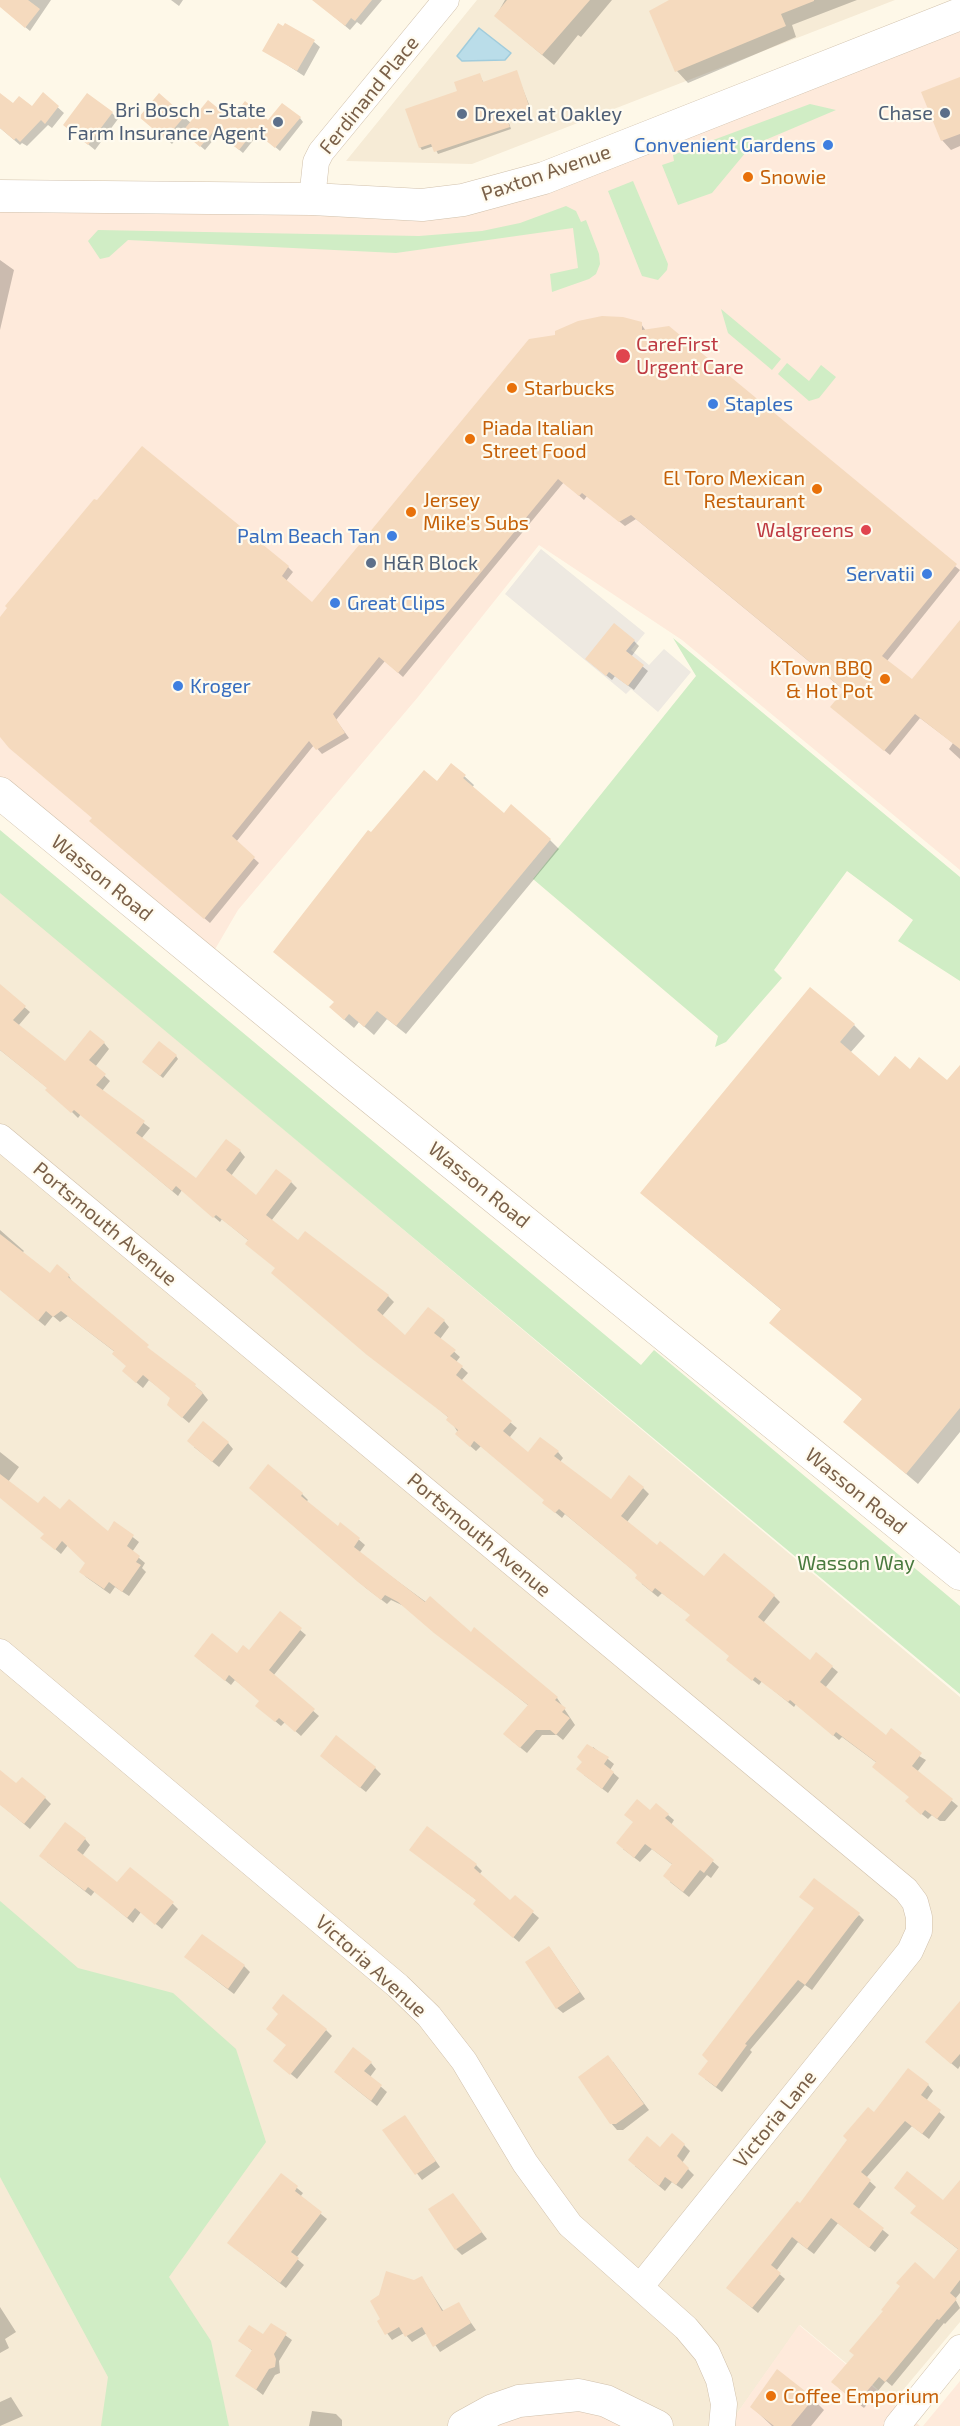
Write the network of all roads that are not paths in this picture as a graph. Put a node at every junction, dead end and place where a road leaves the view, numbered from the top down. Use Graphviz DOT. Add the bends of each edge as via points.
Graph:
graph roads {
  1 [pos="446,0"];
  2 [pos="960,14"];
  3 [pos="0,196"];
  4 [pos="312,200"];
  5 [pos="0,793"];
  6 [pos="0,1137"];
  7 [pos="960,1574"];
  8 [pos="0,1652"];
  9 [pos="910,1952"];
  10 [pos="640,2287"];
  11 [pos="960,2348"];
  12 [pos="464,2426"];
  13 [pos="657,2426"];
  14 [pos="722,2426"];
  15 [pos="897,2426"];
  1 -- 4 [label="street, Ferdinand Place" via="321,152 316,162"];
  2 -- 4 [label="street, Paxton Avenue" via="514,188 434,204"];
  3 -- 4 [label="street, Paxton Avenue"];
  5 -- 7 [label="street, Wasson Road"];
  6 -- 9 [label="street, Portsmouth Avenue" via="906,1890 919,1917 919,1931"];
  8 -- 10 [label="street, Victoria Avenue" via="406,1993 464,2061 525,2163 570,2225"];
  9 -- 10 [label="street, Victoria Lane"];
  10 -- 14 [label="street, Victoria Avenue" via="686,2328 707,2354 719,2380 724,2404"];
  11 -- 15 [label="street"];
  12 -- 13 [label="street" via="519,2401 579,2395 606,2401"];
}
